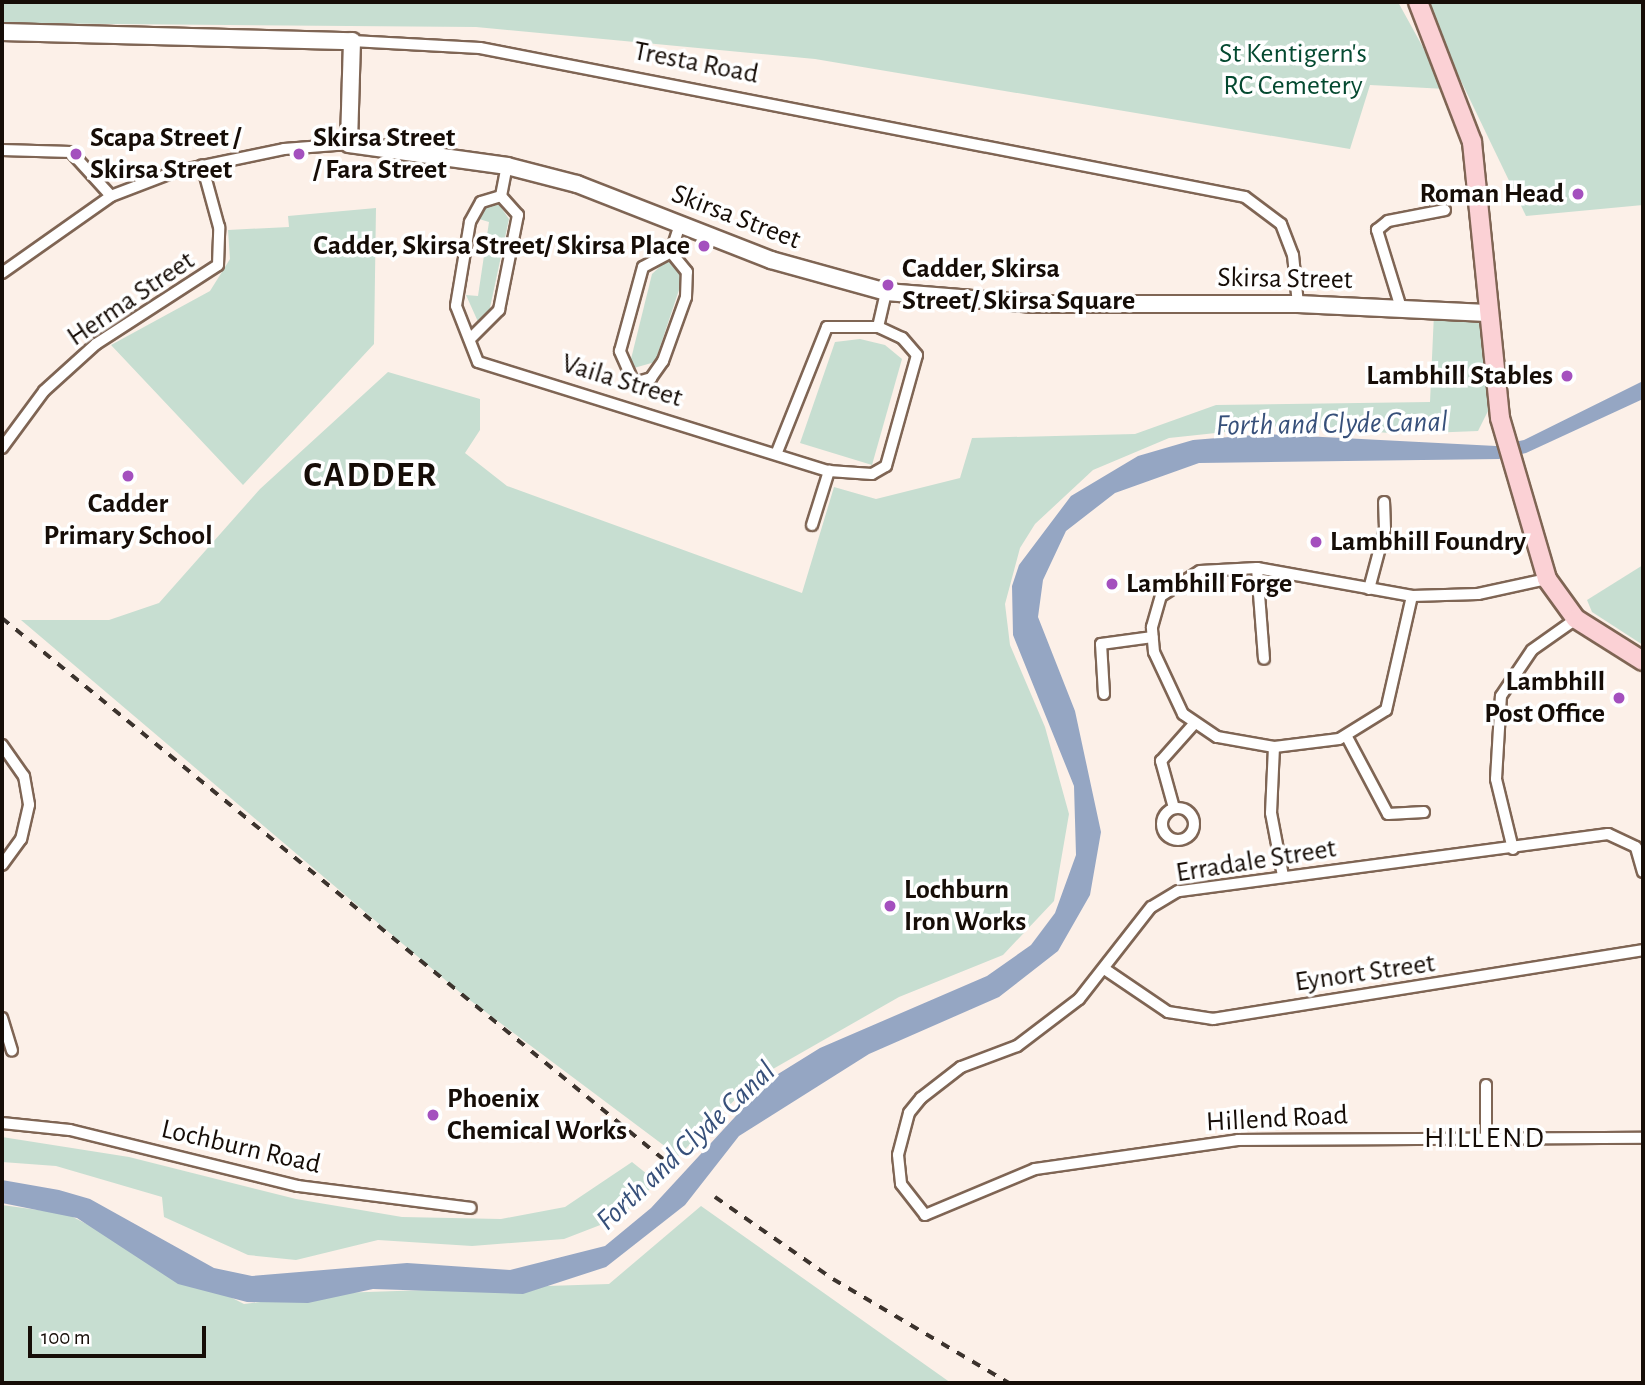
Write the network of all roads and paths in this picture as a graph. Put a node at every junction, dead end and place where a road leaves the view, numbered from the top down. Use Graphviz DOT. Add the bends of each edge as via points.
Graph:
graph roads {
  1 [pos="1418,2"];
  2 [pos="2,32"];
  3 [pos="352,41"];
  4 [pos="349,144"];
  5 [pos="2,150"];
  6 [pos="202,165"];
  7 [pos="507,166"];
  8 [pos="111,196"];
  9 [pos="501,196"];
  10 [pos="1445,210"];
  11 [pos="680,224"];
  12 [pos="671,252"];
  13 [pos="2,273"];
  14 [pos="886,292"];
  15 [pos="1298,304"];
  16 [pos="1401,308"];
  17 [pos="1487,313"];
  18 [pos="878,327"];
  19 [pos="471,338"];
  20 [pos="634,383"];
  21 [pos="628,406"];
  22 [pos="2,448"];
  23 [pos="777,452"];
  24 [pos="829,471"];
  25 [pos="1384,502"];
  26 [pos="812,525"];
  27 [pos="1257,568"];
  28 [pos="1547,579"];
  29 [pos="1369,589"];
  30 [pos="1412,596"];
  31 [pos="1576,619"];
  32 [pos="1153,637"];
  33 [pos="1264,659"];
  34 [pos="1643,661"];
  35 [pos="1104,694"];
  36 [pos="1194,724"];
  37 [pos="1347,737"];
  38 [pos="2,745"];
  39 [pos="1274,747"];
  40 [pos="1174,808"];
  41 [pos="1424,812"];
  42 [pos="1513,849"];
  43 [pos="2,865"];
  44 [pos="1643,872"];
  45 [pos="1283,876"];
  46 [pos="1643,950"];
  47 [pos="1106,970"];
  48 [pos="2,1022"];
  49 [pos="12,1050"];
  50 [pos="1486,1084"];
  51 [pos="2,1123"];
  52 [pos="1486,1135"];
  53 [pos="1643,1138"];
  54 [pos="471,1208"];
  55 [pos="925,1215"];
  1 -- 17 [label="main road" via="1472,142"];
  2 -- 3 [label="street, Tresta Road"];
  3 -- 4 [label="street"];
  3 -- 15 [label="street, Tresta Road" via="480,48 1245,197 1281,224 1293,255"];
  4 -- 6 [label="street, Skirsa Street"];
  4 -- 7 [label="street, Skirsa Street"];
  5 -- 8 [label="street" via="71,152"];
  6 -- 8 [label="street, Skirsa Street"];
  6 -- 22 [label="street, Herma Street" via="219,227 218,265 96,344 44,391"];
  7 -- 9 [label="street"];
  7 -- 11 [label="street, Skirsa Street" via="577,184"];
  8 -- 13 [label="street, Skirsa Street"];
  9 -- 19 [label="street" via="518,215 499,310"];
  9 -- 19 [label="street, Vaila Street" via="481,202 470,222 456,306 458,324"];
  10 -- 16 [label="street" via="1388,221 1377,230"];
  11 -- 12 [label="street"];
  11 -- 14 [label="street, Skirsa Street" via="808,273"];
  12 -- 20 [label="street" via="643,267 620,351"];
  12 -- 20 [label="street" via="687,272 686,297 663,361 651,378"];
  14 -- 15 [label="street, Skirsa Street" via="1035,304"];
  14 -- 18 [label="street"];
  15 -- 16 [label="street, Skirsa Street"];
  16 -- 17 [label="street, Skirsa Street"];
  17 -- 28 [label="main road" via="1503,433"];
  18 -- 23 [label="street" via="827,327"];
  18 -- 24 [label="street, Vaila Street" via="902,338 916,355 886,466 872,474"];
  19 -- 21 [label="street, Vaila Street" via="478,362"];
  20 -- 21 [label="street"];
  21 -- 23 [label="street, Vaila Street"];
  23 -- 24 [label="street, Vaila Street"];
  24 -- 26 [label="street"];
  25 -- 29 [label="street" via="1385,529"];
  27 -- 29 [label="street"];
  27 -- 32 [label="street" via="1200,571 1171,585 1156,608"];
  27 -- 33 [label="street"];
  28 -- 30 [label="street" via="1478,594"];
  28 -- 31 [label="main road"];
  29 -- 30 [label="street"];
  30 -- 37 [label="street" via="1386,710"];
  31 -- 34 [label="main road"];
  31 -- 42 [label="street" via="1532,650 1501,696 1496,779"];
  32 -- 35 [label="street" via="1101,644"];
  32 -- 36 [label="street" via="1169,694"];
  36 -- 39 [label="street" via="1241,745"];
  36 -- 40 [label="street" via="1161,761"];
  37 -- 39 [label="street"];
  37 -- 41 [label="street" via="1388,814"];
  38 -- 43 [label="street" via="21,769 29,805 22,839"];
  39 -- 45 [label="street" via="1271,813"];
  42 -- 44 [label="street, Erradale Street" via="1608,834 1636,847"];
  42 -- 45 [label="street, Erradale Street"];
  45 -- 47 [label="street, Erradale Street" via="1178,891 1150,906"];
  46 -- 47 [label="street, Eynort Street" via="1213,1019 1168,1012"];
  47 -- 55 [label="street, Erradale Street" via="1017,1046 961,1068 909,1114 898,1155 901,1184"];
  48 -- 49 [label="street"];
  50 -- 52 [label="street"];
  51 -- 54 [label="street, Lochburn Road" via="71,1130 298,1186"];
  52 -- 53 [label="street, Hillend Road"];
  52 -- 55 [label="street, Hillend Road" via="1238,1140 1143,1153 1035,1169"];
}
